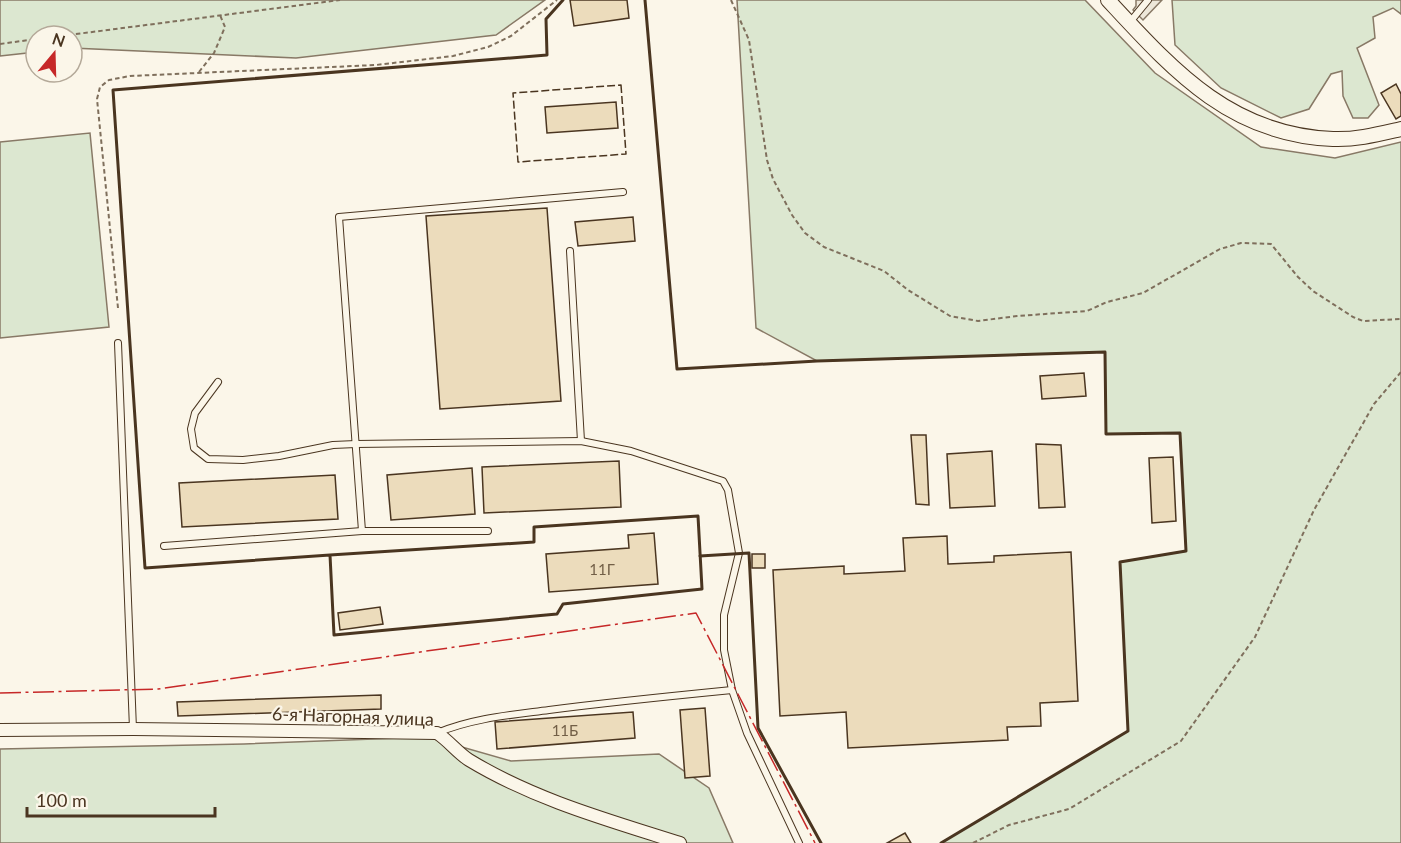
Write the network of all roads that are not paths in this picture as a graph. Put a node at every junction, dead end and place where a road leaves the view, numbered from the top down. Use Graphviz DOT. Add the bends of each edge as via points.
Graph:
graph roads {
  1 [pos="1107,0"];
  2 [pos="1148,0"];
  3 [pos="1129,23"];
  4 [pos="1401,129"];
  5 [pos="623,192"];
  6 [pos="570,251"];
  7 [pos="118,343"];
  8 [pos="218,382"];
  9 [pos="581,441"];
  10 [pos="356,444"];
  11 [pos="362,531"];
  12 [pos="488,531"];
  13 [pos="164,546"];
  14 [pos="732,690"];
  15 [pos="133,729"];
  16 [pos="0,730"];
  17 [pos="437,733"];
  18 [pos="681,843"];
  19 [pos="799,843"];
  1 -- 3 [label="street"];
  2 -- 3 [label="lane"];
  3 -- 4 [label="street" via="1178,72 1212,99 1261,126 1335,139"];
  5 -- 10 [label="lane" via="339,217"];
  6 -- 9 [label="lane"];
  7 -- 15 [label="lane"];
  8 -- 10 [label="lane" via="195,413 190,429 194,448 208,459 252,459"];
  9 -- 10 [label="lane"];
  9 -- 14 [label="lane" via="631,451 723,481 739,553 724,615 724,650"];
  10 -- 11 [label="lane"];
  11 -- 12 [label="lane"];
  11 -- 13 [label="lane"];
  14 -- 17 [label="lane" via="488,718"];
  14 -- 19 [label="lane" via="747,734"];
  15 -- 16 [label="street, 6-я Нагорная улица"];
  15 -- 17 [label="street, 6-я Нагорная улица"];
  17 -- 18 [label="street, 6-я Нагорная улица" via="466,758 570,808"];
}
